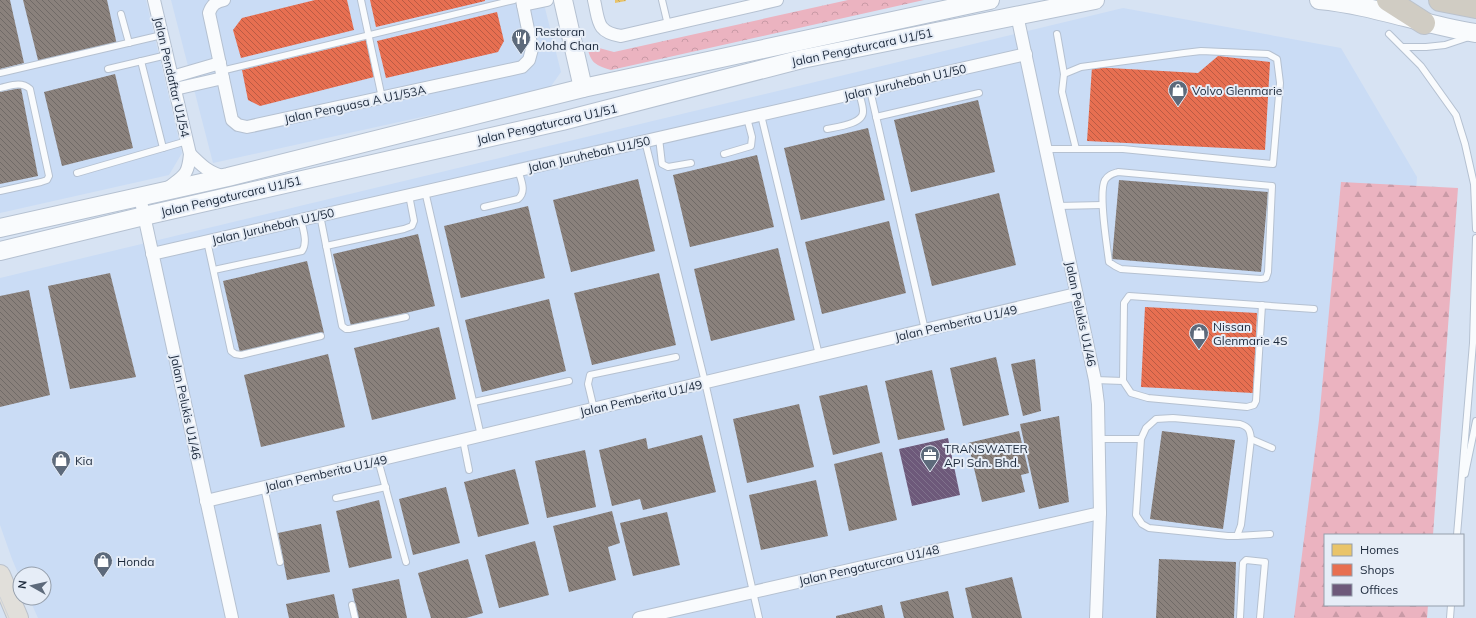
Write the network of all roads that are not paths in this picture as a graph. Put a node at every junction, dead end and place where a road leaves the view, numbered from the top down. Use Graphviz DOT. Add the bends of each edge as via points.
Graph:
graph roads {
  1 [pos="154,0"];
  2 [pos="224,0"];
  3 [pos="361,0"];
  4 [pos="547,0"];
  5 [pos="563,0"];
  6 [pos="594,0"];
  7 [pos="662,0"];
  8 [pos="777,0"];
  9 [pos="990,0"];
  10 [pos="1095,0"];
  11 [pos="1319,0"];
  12 [pos="1388,0"];
  13 [pos="1440,0"];
  14 [pos="519,2"];
  15 [pos="757,2"];
  16 [pos="1476,7"];
  17 [pos="121,14"];
  18 [pos="1017,15"];
  19 [pos="1424,23"];
  20 [pos="668,25"];
  21 [pos="1057,34"];
  22 [pos="1389,34"];
  23 [pos="1476,34"];
  24 [pos="369,35"];
  25 [pos="162,36"];
  26 [pos="129,43"];
  27 [pos="1403,48"];
  28 [pos="1026,54"];
  29 [pos="167,55"];
  30 [pos="141,62"];
  31 [pos="108,69"];
  32 [pos="221,71"];
  33 [pos="0,73"];
  34 [pos="1064,74"];
  35 [pos="172,77"];
  36 [pos="581,79"];
  37 [pos="0,88"];
  38 [pos="174,89"];
  39 [pos="864,91"];
  40 [pos="979,93"];
  41 [pos="382,98"];
  42 [pos="631,104"];
  43 [pos="761,115"];
  44 [pos="876,117"];
  45 [pos="747,118"];
  46 [pos="562,121"];
  47 [pos="827,129"];
  48 [pos="659,138"];
  49 [pos="186,141"];
  50 [pos="645,141"];
  51 [pos="163,148"];
  52 [pos="1046,149"];
  53 [pos="1076,149"];
  54 [pos="190,154"];
  55 [pos="724,154"];
  56 [pos="691,163"];
  57 [pos="518,170"];
  58 [pos="77,173"];
  59 [pos="228,177"];
  60 [pos="0,191"];
  61 [pos="162,192"];
  62 [pos="425,192"];
  63 [pos="409,195"];
  64 [pos="140,197"];
  65 [pos="1102,205"];
  66 [pos="1058,206"];
  67 [pos="484,207"];
  68 [pos="320,215"];
  69 [pos="144,216"];
  70 [pos="301,220"];
  71 [pos="0,228"];
  72 [pos="1476,229"];
  73 [pos="1476,238"];
  74 [pos="207,241"];
  75 [pos="326,246"];
  76 [pos="0,251"];
  77 [pos="152,254"];
  78 [pos="214,270"];
  79 [pos="1076,294"];
  80 [pos="1262,305"];
  81 [pos="1314,309"];
  82 [pos="406,318"];
  83 [pos="925,330"];
  84 [pos="321,336"];
  85 [pos="819,355"];
  86 [pos="676,357"];
  87 [pos="1094,380"];
  88 [pos="569,381"];
  89 [pos="1123,381"];
  90 [pos="705,382"];
  91 [pos="474,402"];
  92 [pos="594,409"];
  93 [pos="1476,421"];
  94 [pos="481,436"];
  95 [pos="1099,439"];
  96 [pos="1141,439"];
  97 [pos="1251,439"];
  98 [pos="462,440"];
  99 [pos="1272,448"];
  100 [pos="378,460"];
  101 [pos="469,470"];
  102 [pos="386,486"];
  103 [pos="264,488"];
  104 [pos="336,498"];
  105 [pos="1460,499"];
  106 [pos="206,501"];
  107 [pos="1100,512"];
  108 [pos="1270,534"];
  109 [pos="1457,534"];
  110 [pos="1237,536"];
  111 [pos="280,562"];
  112 [pos="406,562"];
  113 [pos="0,575"];
  114 [pos="753,592"];
  115 [pos="352,605"];
  116 [pos="1451,606"];
  117 [pos="18,618"];
  118 [pos="232,618"];
  119 [pos="355,618"];
  120 [pos="639,618"];
  121 [pos="759,618"];
  122 [pos="1096,618"];
  123 [pos="1240,618"];
  124 [pos="1260,618"];
  125 [pos="1450,618"];
  1 -- 25 [label="street, Jalan Pendaftar U1/54"];
  2 -- 32 [label="street, Jalan Penguasa A U1/53A" via="212,6 210,12"];
  3 -- 24 [label="lane"];
  4 -- 14 [label="street"];
  5 -- 36 [label="main road"];
  6 -- 20 [label="street" via="600,27 610,34 621,36"];
  7 -- 20 [label="lane"];
  8 -- 15 [label="street"];
  9 -- 36 [label="main road, Jalan Pengaturcara U1/51" via="601,84"];
  10 -- 18 [label="main road, Jalan Pengaturcara U1/51"];
  11 -- 19 [label="main road" via="1386,12"];
  12 -- 19 [label="highway"];
  13 -- 16 [label="highway"];
  14 -- 24 [label="lane"];
  14 -- 41 [label="street, Jalan Penguasa A U1/53A" via="532,49 529,60 522,67"];
  15 -- 20 [label="street"];
  17 -- 26 [label="lane"];
  18 -- 28 [label="street, Jalan Pelukis U1/46"];
  18 -- 42 [label="main road, Jalan Pengaturcara U1/51" via="802,59"];
  19 -- 23 [label="main road"];
  21 -- 34 [label="lane"];
  22 -- 27 [label="lane"];
  23 -- 27 [label="lane" via="1445,45"];
  24 -- 32 [label="lane"];
  24 -- 41 [label="lane"];
  25 -- 26 [label="lane"];
  25 -- 29 [label="street, Jalan Pendaftar U1/54"];
  26 -- 33 [label="lane"];
  27 -- 72 [label="lane" via="1421,66 1456,115 1474,184"];
  28 -- 39 [label="street, Jalan Juruhebah U1/50"];
  28 -- 52 [label="street, Jalan Pelukis U1/46"];
  29 -- 30 [label="lane"];
  29 -- 35 [label="street, Jalan Pendaftar U1/54"];
  30 -- 31 [label="lane"];
  30 -- 51 [label="lane"];
  32 -- 35 [label="street"];
  32 -- 38 [label="street"];
  32 -- 41 [label="street, Jalan Penguasa A U1/53A" via="232,120 247,127"];
  34 -- 53 [label="lane" via="1062,92"];
  34 -- 53 [label="lane" via="1081,67 1184,52 1268,54 1277,59 1280,83 1273,164 1123,149"];
  35 -- 38 [label="street, Jalan Pendaftar U1/54"];
  36 -- 42 [label="main road" via="605,99"];
  36 -- 46 [label="main road" via="572,109"];
  36 -- 59 [label="main road, Jalan Pengaturcara U1/51" via="562,93"];
  37 -- 60 [label="lane" via="19,84 30,89 49,176 41,182"];
  38 -- 49 [label="street, Jalan Pendaftar U1/54"];
  39 -- 43 [label="street, Jalan Juruhebah U1/50"];
  39 -- 44 [label="lane"];
  39 -- 47 [label="lane" via="864,110 859,121"];
  40 -- 44 [label="lane"];
  42 -- 46 [label="main road, Jalan Pengaturcara U1/51"];
  43 -- 45 [label="street, Jalan Juruhebah U1/50"];
  43 -- 85 [label="lane"];
  44 -- 83 [label="lane"];
  45 -- 48 [label="street, Jalan Juruhebah U1/50"];
  45 -- 55 [label="lane" via="752,137 751,146"];
  46 -- 69 [label="main road, Jalan Pengaturcara U1/51"];
  48 -- 50 [label="street, Jalan Juruhebah U1/50"];
  48 -- 56 [label="lane" via="662,164 668,167"];
  49 -- 51 [label="lane"];
  49 -- 54 [label="street, Jalan Pendaftar U1/54"];
  50 -- 57 [label="street, Jalan Juruhebah U1/50"];
  50 -- 90 [label="lane"];
  51 -- 58 [label="lane"];
  52 -- 53 [label="lane"];
  52 -- 66 [label="street, Jalan Pelukis U1/46"];
  54 -- 59 [label="street, Jalan Pendaftar U1/54" via="206,169"];
  54 -- 61 [label="street, Jalan Pendaftar U1/54" via="189,168 185,175"];
  57 -- 62 [label="street, Jalan Juruhebah U1/50"];
  57 -- 67 [label="lane" via="523,189 522,196"];
  59 -- 61 [label="main road, Jalan Pengaturcara U1/51"];
  61 -- 64 [label="main road, Jalan Pengaturcara U1/51"];
  62 -- 63 [label="street, Jalan Juruhebah U1/50"];
  62 -- 91 [label="lane"];
  63 -- 68 [label="street, Jalan Juruhebah U1/50"];
  63 -- 75 [label="lane" via="414,221 412,226"];
  64 -- 69 [label="street, Jalan Pelukis U1/46"];
  64 -- 71 [label="main road, Jalan Pengaturcara U1/51"];
  65 -- 65 [label="lane" via="1104,181 1110,174 1118,172 1272,186 1266,278 1121,269 1109,262"];
  65 -- 66 [label="lane"];
  66 -- 79 [label="street, Jalan Pelukis U1/46"];
  68 -- 70 [label="street, Jalan Juruhebah U1/50"];
  68 -- 75 [label="lane"];
  69 -- 76 [label="main road, Jalan Pengaturcara U1/51"];
  69 -- 77 [label="street, Jalan Pelukis U1/46"];
  70 -- 74 [label="street, Jalan Juruhebah U1/50"];
  70 -- 78 [label="lane" via="305,247 302,251"];
  73 -- 105 [label="lane" via="1473,343"];
  74 -- 77 [label="street, Jalan Juruhebah U1/50"];
  74 -- 78 [label="lane"];
  75 -- 82 [label="lane" via="342,326 349,329"];
  77 -- 106 [label="street, Jalan Pelukis U1/46"];
  78 -- 84 [label="lane" via="231,351 235,354 241,355"];
  79 -- 83 [label="street, Jalan Pemberita U1/49"];
  79 -- 87 [label="street, Jalan Pelukis U1/46"];
  80 -- 81 [label="lane"];
  80 -- 89 [label="lane" via="1129,296 1124,303"];
  80 -- 89 [label="lane" via="1254,405 1247,407 1148,398 1131,393"];
  83 -- 85 [label="street, Jalan Pemberita U1/49"];
  85 -- 90 [label="street, Jalan Pemberita U1/49"];
  86 -- 92 [label="lane" via="590,375 588,384"];
  87 -- 89 [label="lane"];
  87 -- 95 [label="street, Jalan Pelukis U1/46"];
  88 -- 91 [label="lane"];
  90 -- 92 [label="street, Jalan Pemberita U1/49"];
  90 -- 114 [label="lane"];
  91 -- 94 [label="lane"];
  92 -- 94 [label="street, Jalan Pemberita U1/49"];
  93 -- 105 [label="lane"];
  94 -- 98 [label="street, Jalan Pemberita U1/49"];
  95 -- 96 [label="lane"];
  95 -- 107 [label="street, Jalan Pelukis U1/46"];
  96 -- 97 [label="lane" via="1146,428 1156,419 1173,418 1240,424 1250,430"];
  96 -- 110 [label="lane" via="1136,515 1142,524 1149,528"];
  97 -- 99 [label="lane"];
  97 -- 110 [label="lane" via="1241,525"];
  98 -- 100 [label="street, Jalan Pemberita U1/49"];
  98 -- 101 [label="lane"];
  100 -- 102 [label="lane"];
  100 -- 103 [label="street, Jalan Pemberita U1/49"];
  102 -- 104 [label="lane"];
  102 -- 112 [label="lane"];
  103 -- 106 [label="street, Jalan Pemberita U1/49"];
  103 -- 111 [label="lane"];
  105 -- 109 [label="lane"];
  106 -- 118 [label="street, Jalan Pelukis U1/46"];
  107 -- 114 [label="street, Jalan Pengaturcara U1/48"];
  107 -- 122 [label="street, Jalan Pelukis U1/46"];
  108 -- 110 [label="lane"];
  113 -- 117 [label="main road"];
  114 -- 120 [label="street, Jalan Pengaturcara U1/48"];
  114 -- 121 [label="lane"];
  115 -- 119 [label="lane"];
  116 -- 125 [label="lane"];
  123 -- 124 [label="lane" via="1243,563 1246,560 1265,562"];
}
